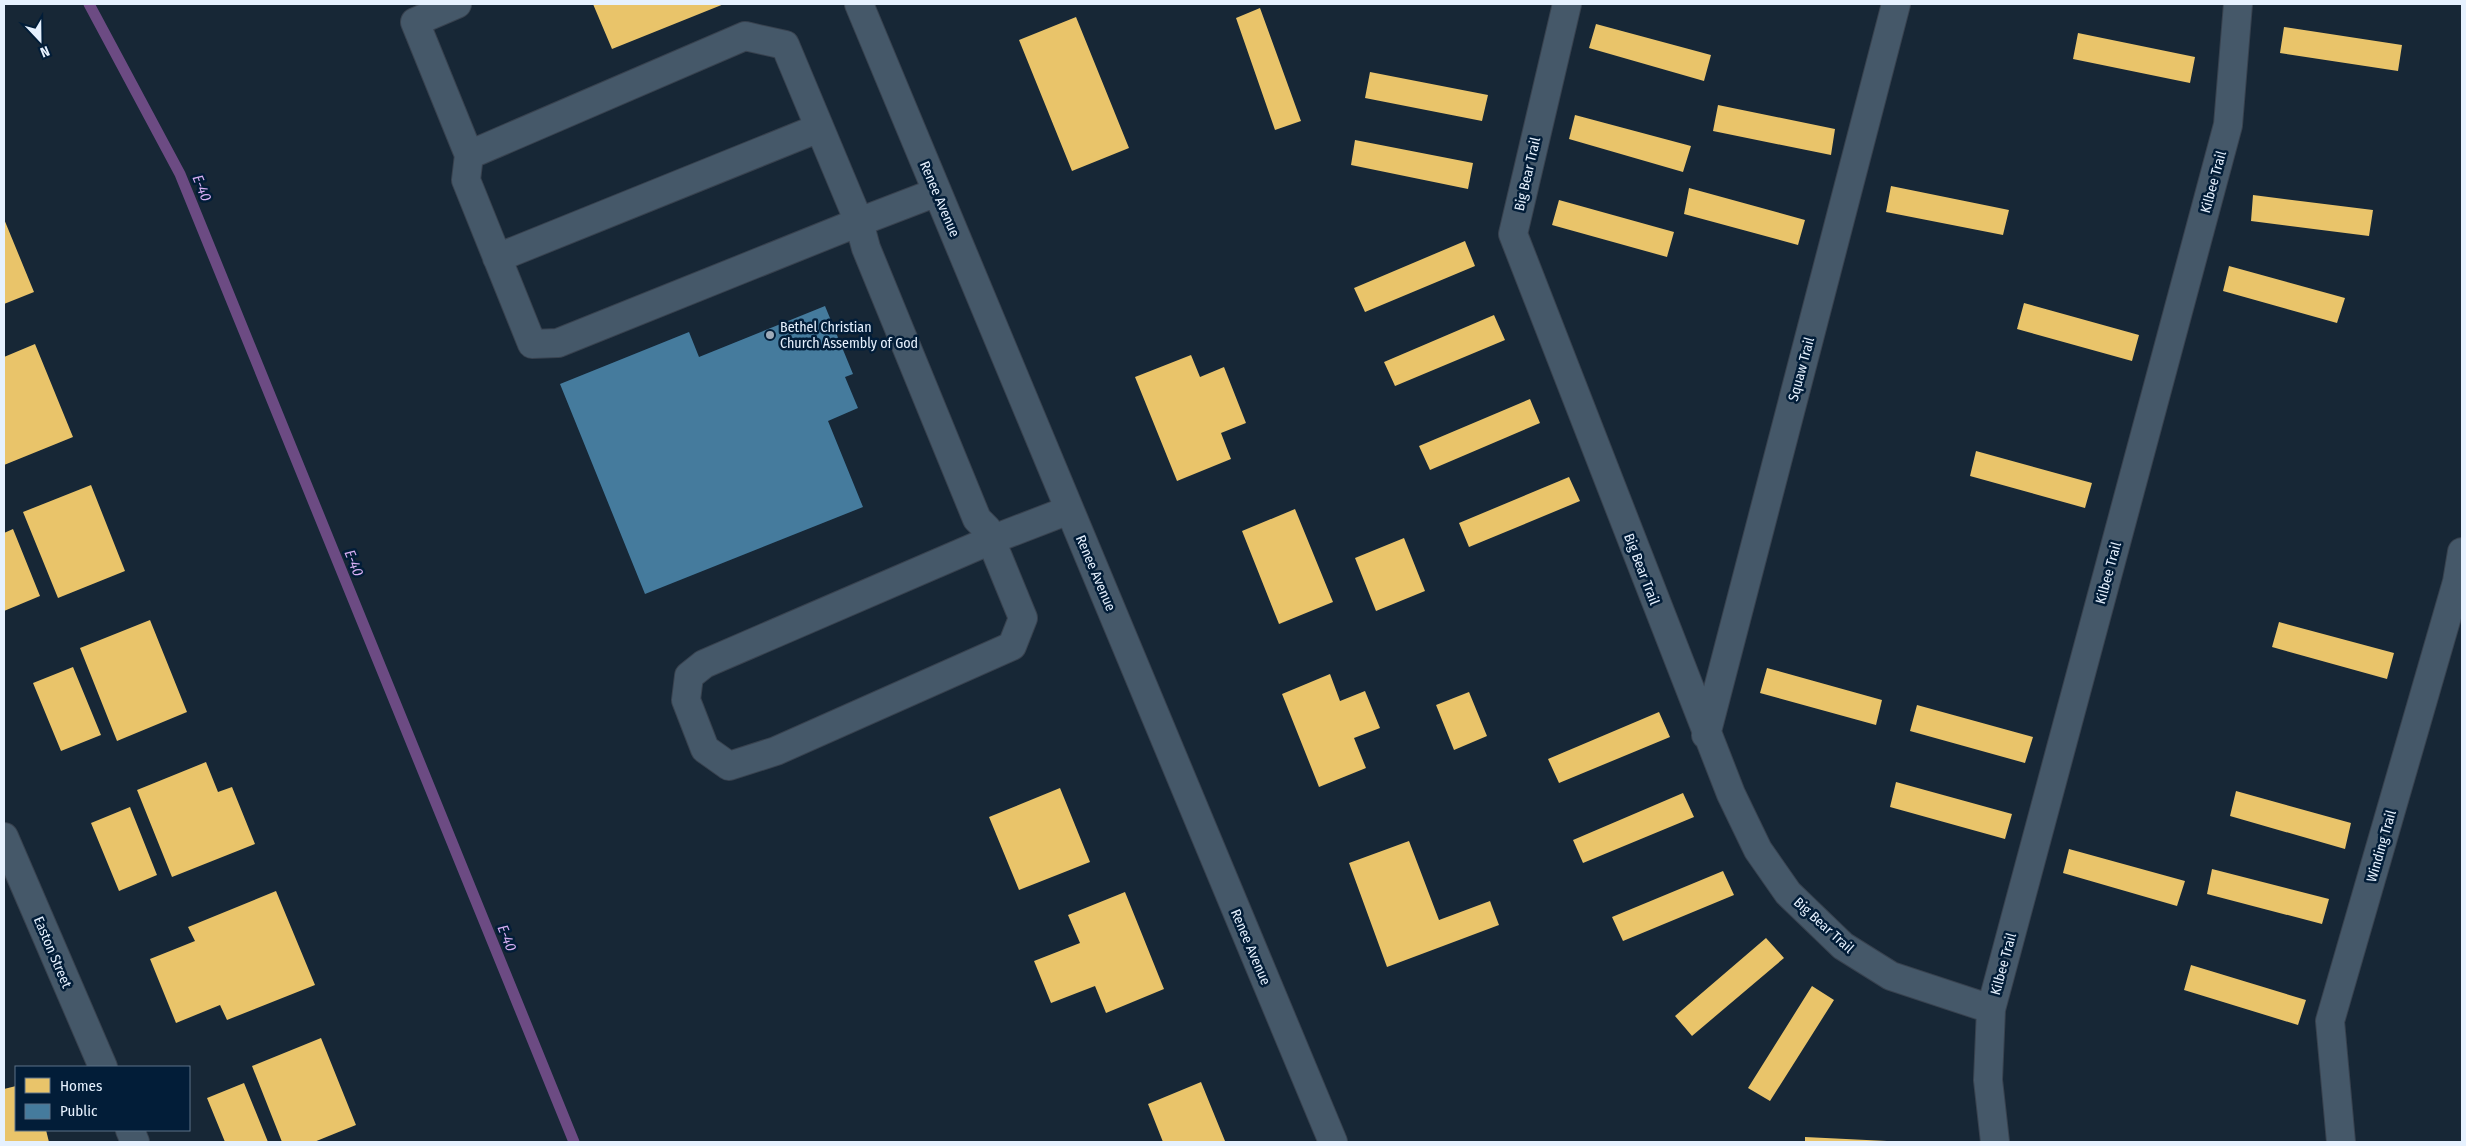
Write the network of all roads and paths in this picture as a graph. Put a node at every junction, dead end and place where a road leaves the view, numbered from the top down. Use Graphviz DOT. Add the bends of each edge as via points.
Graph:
graph roads {
  1 [pos="457,4"];
  2 [pos="859,4"];
  3 [pos="1567,4"];
  4 [pos="1896,4"];
  5 [pos="2238,4"];
  6 [pos="819,128"];
  7 [pos="469,155"];
  8 [pos="937,192"];
  9 [pos="859,222"];
  10 [pos="497,258"];
  11 [pos="1069,510"];
  12 [pos="991,540"];
  13 [pos="2462,552"];
  14 [pos="2460,588"];
  15 [pos="1706,735"];
  16 [pos="4,837"];
  17 [pos="1991,1009"];
  18 [pos="103,1066"];
  19 [pos="1333,1142"];
  20 [pos="1995,1142"];
  21 [pos="2341,1142"];
  1 -- 7 [label="street" via="415,22"];
  2 -- 8 [label="street, Renee Avenue"];
  3 -- 15 [label="street, Big Bear Trail" via="1513,234"];
  4 -- 15 [label="street, Squaw Trail"];
  5 -- 17 [label="street, Kilbee Trail" via="2228,126"];
  6 -- 7 [label="street" via="785,45 745,36"];
  6 -- 9 [label="street"];
  6 -- 10 [label="street"];
  7 -- 10 [label="street" via="466,180"];
  8 -- 9 [label="street"];
  8 -- 11 [label="street, Renee Avenue"];
  9 -- 10 [label="street" via="558,343 532,344"];
  9 -- 12 [label="street" via="870,257 978,519"];
  11 -- 12 [label="street"];
  11 -- 19 [label="street, Renee Avenue"];
  12 -- 12 [label="street" via="1023,618 1012,646 776,751 729,766 705,749 686,700 689,676 704,664"];
  13 -- 14 [label="street, Winding Trail"];
  14 -- 21 [label="street, Winding Trail" via="2330,1021"];
  15 -- 17 [label="street, Big Bear Trail" via="1758,850 1788,893 1817,922 1843,946 1890,976"];
  16 -- 18 [label="street, Easton Street"];
  17 -- 20 [label="street, Kilbee Trail" via="1988,1080"];
}
